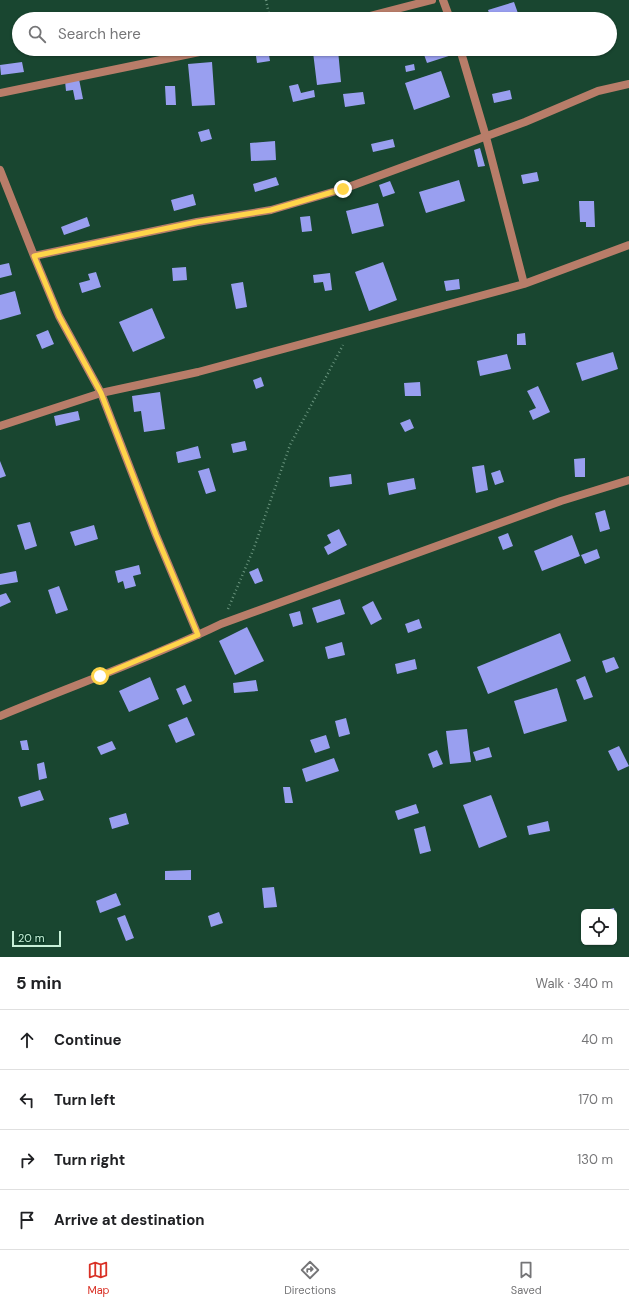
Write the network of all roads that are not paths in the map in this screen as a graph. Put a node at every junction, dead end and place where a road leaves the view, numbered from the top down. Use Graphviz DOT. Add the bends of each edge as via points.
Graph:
graph roads {
  1 [pos="432,0"];
  2 [pos="443,0"];
  3 [pos="385,12"];
  4 [pos="447,12"];
  5 [pos="180,56"];
  6 [pos="462,56"];
  7 [pos="629,84"];
  8 [pos="0,93"];
  9 [pos="486,136"];
  10 [pos="0,170"];
  11 [pos="629,244"];
  12 [pos="34,256"];
  13 [pos="524,284"];
  14 [pos="101,393"];
  15 [pos="0,426"];
  16 [pos="629,480"];
  17 [pos="198,635"];
  18 [pos="0,716"];
  1 -- 3 [label="street"];
  2 -- 4 [label="street"];
  5 -- 8 [label="street"];
  6 -- 9 [label="street"];
  7 -- 9 [label="street" via="598,91"];
  9 -- 12 [label="street" via="343,189 271,210 197,222"];
  9 -- 13 [label="street"];
  10 -- 12 [label="street"];
  11 -- 13 [label="street"];
  12 -- 14 [label="street" via="59,316"];
  13 -- 14 [label="street" via="198,372"];
  14 -- 15 [label="street"];
  14 -- 17 [label="street"];
  16 -- 17 [label="street" via="562,501 221,624"];
  17 -- 18 [label="street"];
}
